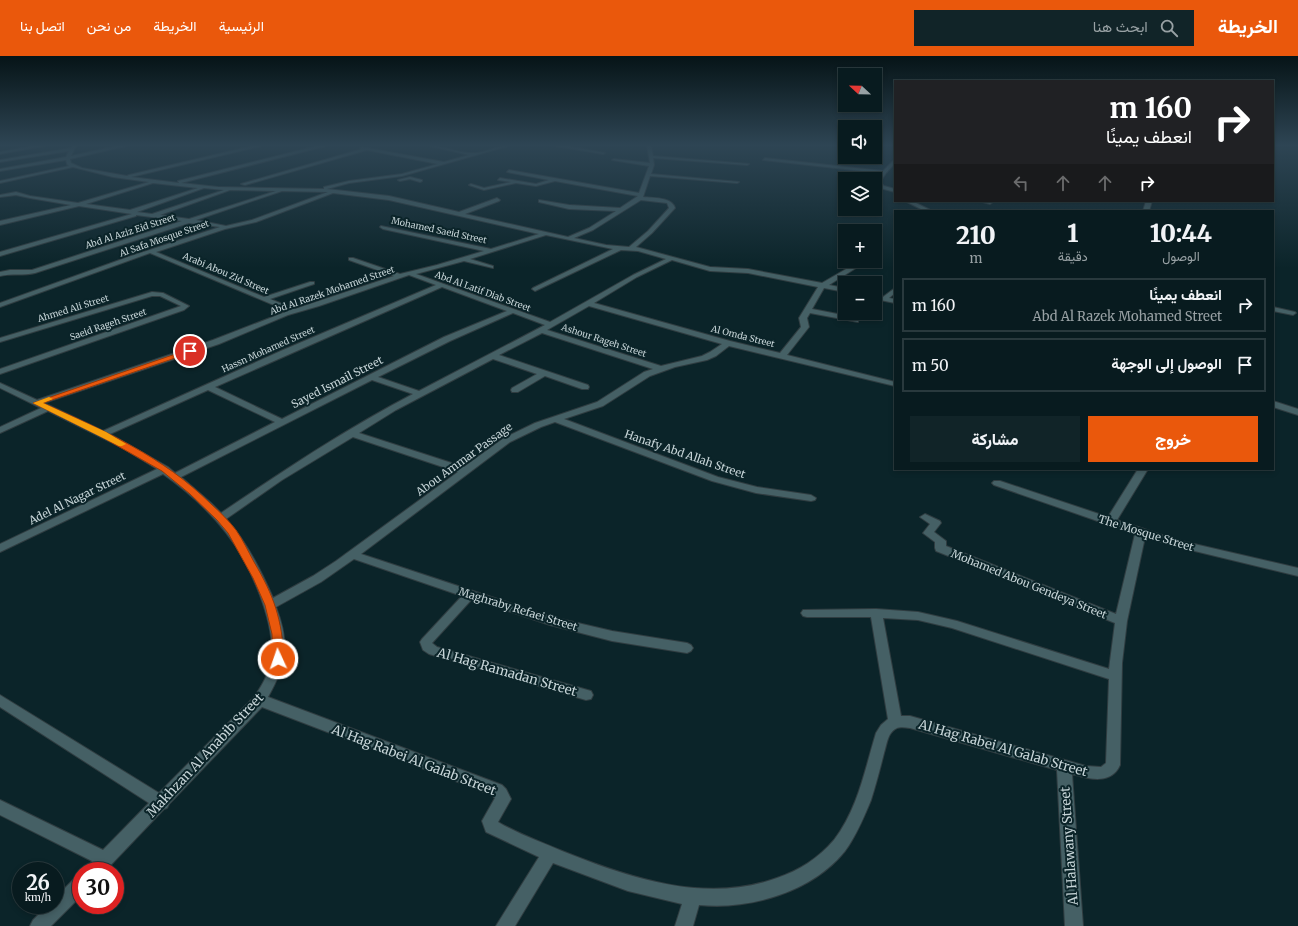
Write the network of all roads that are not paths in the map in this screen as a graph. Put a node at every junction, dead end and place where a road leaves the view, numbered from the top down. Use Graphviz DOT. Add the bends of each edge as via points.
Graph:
graph roads {
  1 [pos="139,187"];
  2 [pos="201,187"];
  3 [pos="205,187"];
  4 [pos="239,187"];
  5 [pos="333,187"];
  6 [pos="475,187"];
  7 [pos="495,187"];
  8 [pos="591,187"];
  9 [pos="644,187"];
  10 [pos="882,187"];
  11 [pos="234,188"];
  12 [pos="287,188"];
  13 [pos="321,190"];
  14 [pos="334,191"];
  15 [pos="894,191"];
  16 [pos="0,196"];
  17 [pos="640,197"];
  18 [pos="497,200"];
  19 [pos="541,201"];
  20 [pos="910,202"];
  21 [pos="76,205"];
  22 [pos="622,210"];
  23 [pos="927,210"];
  24 [pos="130,212"];
  25 [pos="138,214"];
  26 [pos="459,214"];
  27 [pos="152,216"];
  28 [pos="188,221"];
  29 [pos="0,223"];
  30 [pos="226,227"];
  31 [pos="383,227"];
  32 [pos="546,233"];
  33 [pos="570,238"];
  34 [pos="620,248"];
  35 [pos="631,248"];
  36 [pos="491,250"];
  37 [pos="152,252"];
  38 [pos="0,254"];
  39 [pos="672,258"];
  40 [pos="351,259"];
  41 [pos="464,259"];
  42 [pos="491,267"];
  43 [pos="852,268"];
  44 [pos="409,273"];
  45 [pos="0,274"];
  46 [pos="400,276"];
  47 [pos="312,283"];
  48 [pos="442,285"];
  49 [pos="822,286"];
  50 [pos="535,289"];
  51 [pos="838,289"];
  52 [pos="894,291"];
  53 [pos="152,294"];
  54 [pos="264,299"];
  55 [pos="884,299"];
  56 [pos="894,301"];
  57 [pos="587,304"];
  58 [pos="0,305"];
  59 [pos="1274,309"];
  60 [pos="807,310"];
  61 [pos="293,311"];
  62 [pos="513,311"];
  63 [pos="1293,313"];
  64 [pos="838,316"];
  65 [pos="551,325"];
  66 [pos="541,330"];
  67 [pos="0,340"];
  68 [pos="728,343"];
  69 [pos="493,356"];
  70 [pos="782,356"];
  71 [pos="661,369"];
  72 [pos="0,372"];
  73 [pos="544,373"];
  74 [pos="370,377"];
  75 [pos="894,384"];
  76 [pos="208,387"];
  77 [pos="585,387"];
  78 [pos="2,389"];
  79 [pos="515,390"];
  80 [pos="420,394"];
  81 [pos="1274,404"];
  82 [pos="42,406"];
  83 [pos="1298,412"];
  84 [pos="555,419"];
  85 [pos="282,422"];
  86 [pos="0,430"];
  87 [pos="351,433"];
  88 [pos="103,434"];
  89 [pos="1142,470"];
  90 [pos="466,471"];
  91 [pos="169,473"];
  92 [pos="997,483"];
  93 [pos="811,498"];
  94 [pos="925,517"];
  95 [pos="220,518"];
  96 [pos="1110,522"];
  97 [pos="1141,533"];
  98 [pos="0,548"];
  99 [pos="353,555"];
  100 [pos="1298,572"];
  101 [pos="469,595"];
  102 [pos="270,605"];
  103 [pos="807,613"];
  104 [pos="876,613"];
  105 [pos="1120,621"];
  106 [pos="687,648"];
  107 [pos="1116,676"];
  108 [pos="586,695"];
  109 [pos="0,700"];
  110 [pos="260,700"];
  111 [pos="895,721"];
  112 [pos="1064,766"];
  113 [pos="162,802"];
  114 [pos="0,806"];
  115 [pos="550,854"];
  116 [pos="105,859"];
  117 [pos="102,862"];
  118 [pos="72,893"];
  119 [pos="693,898"];
  120 [pos="39,926"];
  121 [pos="505,926"];
  122 [pos="684,926"];
  123 [pos="1074,926"];
  1 -- 21 [label="street"];
  2 -- 3 [label="street"];
  3 -- 11 [label="street"];
  3 -- 24 [label="street"];
  4 -- 11 [label="street"];
  5 -- 13 [label="street"];
  6 -- 7 [label="street" via="482,189"];
  8 -- 17 [label="street"];
  9 -- 17 [label="street"];
  10 -- 15 [label="street"];
  11 -- 12 [label="street"];
  11 -- 27 [label="street"];
  12 -- 13 [label="street"];
  12 -- 28 [label="street, Abd Al Aziz Eid Street"];
  13 -- 14 [label="street"];
  14 -- 26 [label="street" via="389,198"];
  14 -- 30 [label="street, Al Safa Mosque Street" via="254,221"];
  16 -- 21 [label="street" via="17,194"];
  17 -- 22 [label="street"];
  17 -- 35 [label="street" via="668,202 672,208"];
  18 -- 26 [label="street"];
  19 -- 22 [label="street" via="569,207"];
  20 -- 23 [label="street"];
  21 -- 24 [label="street"];
  21 -- 29 [label="street"];
  22 -- 33 [label="street" via="591,229"];
  24 -- 25 [label="street"];
  25 -- 27 [label="street"];
  25 -- 38 [label="street"];
  26 -- 32 [label="street"];
  27 -- 28 [label="street"];
  28 -- 30 [label="street"];
  28 -- 45 [label="street, Abd Al Aziz Eid Street" via="33,272 13,271"];
  30 -- 37 [label="street, Al Safa Mosque Street"];
  31 -- 36 [label="street, Mohamed Saeid Street"];
  32 -- 33 [label="street"];
  32 -- 36 [label="street, Abd Al Razek Mohamed Street"];
  33 -- 34 [label="street"];
  34 -- 35 [label="street"];
  34 -- 50 [label="street"];
  35 -- 39 [label="street"];
  36 -- 41 [label="street, Abd Al Razek Mohamed Street"];
  37 -- 54 [label="street, Arabi Abou Zid Street"];
  37 -- 58 [label="street, Al Safa Mosque Street"];
  39 -- 49 [label="street" via="710,269 748,271"];
  39 -- 57 [label="street"];
  40 -- 46 [label="street"];
  41 -- 42 [label="street"];
  41 -- 44 [label="street, Abd Al Razek Mohamed Street"];
  43 -- 49 [label="street"];
  44 -- 46 [label="street, Abd Al Razek Mohamed Street"];
  44 -- 48 [label="street, Abd Al Latif Diab Street"];
  46 -- 61 [label="street, Abd Al Razek Mohamed Street"];
  47 -- 54 [label="street"];
  48 -- 62 [label="street, Abd Al Latif Diab Street"];
  48 -- 76 [label="street, Hassn Mohamed Street"];
  49 -- 51 [label="street"];
  49 -- 60 [label="street"];
  52 -- 55 [label="street"];
  53 -- 67 [label="street, Ahmed Ali Street"];
  53 -- 72 [label="street, Saeid Rageh Street" via="161,294 186,306"];
  54 -- 61 [label="street, Arabi Abou Zid Street"];
  55 -- 56 [label="street"];
  57 -- 65 [label="street"];
  57 -- 68 [label="street, Al Omda Street"];
  59 -- 63 [label="street"];
  60 -- 64 [label="street"];
  60 -- 70 [label="street" via="803,318 805,327"];
  61 -- 82 [label="street, Abd Al Razek Mohamed Street"];
  62 -- 65 [label="street, Abd Al Latif Diab Street"];
  62 -- 74 [label="street, Sayed Ismail Street" via="447,339"];
  65 -- 66 [label="street"];
  66 -- 69 [label="street"];
  66 -- 71 [label="street, Ashour Rageh Street"];
  68 -- 70 [label="street, Al Omda Street"];
  68 -- 71 [label="street, Abou Ammar Passage" via="704,358"];
  69 -- 73 [label="street"];
  69 -- 80 [label="street"];
  70 -- 75 [label="street, Al Omda Street"];
  71 -- 84 [label="street, Abou Ammar Passage" via="647,374 600,404"];
  73 -- 77 [label="street"];
  73 -- 79 [label="street"];
  74 -- 80 [label="street"];
  74 -- 85 [label="street, Sayed Ismail Street"];
  76 -- 85 [label="street"];
  76 -- 88 [label="street, Hassn Mohamed Street"];
  78 -- 82 [label="street, Makhzan Al Anabib Street"];
  80 -- 87 [label="street"];
  81 -- 83 [label="street"];
  82 -- 86 [label="street, Abd Al Razek Mohamed Street"];
  82 -- 88 [label="street, Makhzan Al Anabib Street"];
  84 -- 90 [label="street, Abou Ammar Passage" via="507,440"];
  84 -- 93 [label="street, Hanafy Abd Allah Street" via="715,479 756,490"];
  85 -- 91 [label="street, Sayed Ismail Street"];
  87 -- 90 [label="street"];
  87 -- 95 [label="street"];
  88 -- 91 [label="street, Makhzan Al Anabib Street"];
  89 -- 96 [label="street"];
  90 -- 99 [label="street, Abou Ammar Passage"];
  91 -- 95 [label="street, Makhzan Al Anabib Street" via="194,492"];
  91 -- 98 [label="street, Adel Al Nagar Street"];
  92 -- 96 [label="street, The Mosque Street"];
  94 -- 105 [label="street, Mohamed Abou Gendeya Street" via="936,522 928,533 941,541 940,548"];
  95 -- 102 [label="street, Makhzan Al Anabib Street" via="232,532"];
  96 -- 97 [label="street, The Mosque Street"];
  97 -- 100 [label="street, The Mosque Street" via="1208,552"];
  97 -- 105 [label="street, Al Hag Rabei Al Galab Street"];
  99 -- 101 [label="street, Maghraby Refaei Street"];
  99 -- 102 [label="street, Abou Ammar Passage"];
  101 -- 106 [label="street, Maghraby Refaei Street" via="580,629"];
  101 -- 108 [label="street, Al Hag Ramadan Street" via="430,636 426,642 427,647"];
  102 -- 110 [label="street, Makhzan Al Anabib Street" via="277,634 278,659 273,677"];
  103 -- 104 [label="street"];
  104 -- 107 [label="street" via="918,616 953,624"];
  104 -- 111 [label="street"];
  105 -- 107 [label="street, Al Hag Rabei Al Galab Street"];
  107 -- 112 [label="street, Al Hag Rabei Al Galab Street" via="1113,765 1103,773 1095,774"];
  109 -- 113 [label="street"];
  110 -- 113 [label="street, Makhzan Al Anabib Street"];
  110 -- 115 [label="street, Al Hag Rabei Al Galab Street" via="497,790 503,799 490,821 492,827"];
  111 -- 112 [label="street, Al Hag Rabei Al Galab Street" via="910,722"];
  111 -- 119 [label="street, Al Hag Rabei Al Galab Street" via="887,726 883,733 858,813 846,836 827,858 803,876 774,889 742,897"];
  112 -- 123 [label="street, Al Halawany Street"];
  113 -- 116 [label="street, Makhzan Al Anabib Street"];
  114 -- 116 [label="street"];
  115 -- 119 [label="street, Al Hag Rabei Al Galab Street" via="629,882"];
  115 -- 121 [label="street"];
  116 -- 117 [label="street, Makhzan Al Anabib Street"];
  118 -- 120 [label="street"];
  119 -- 122 [label="street"];
}
